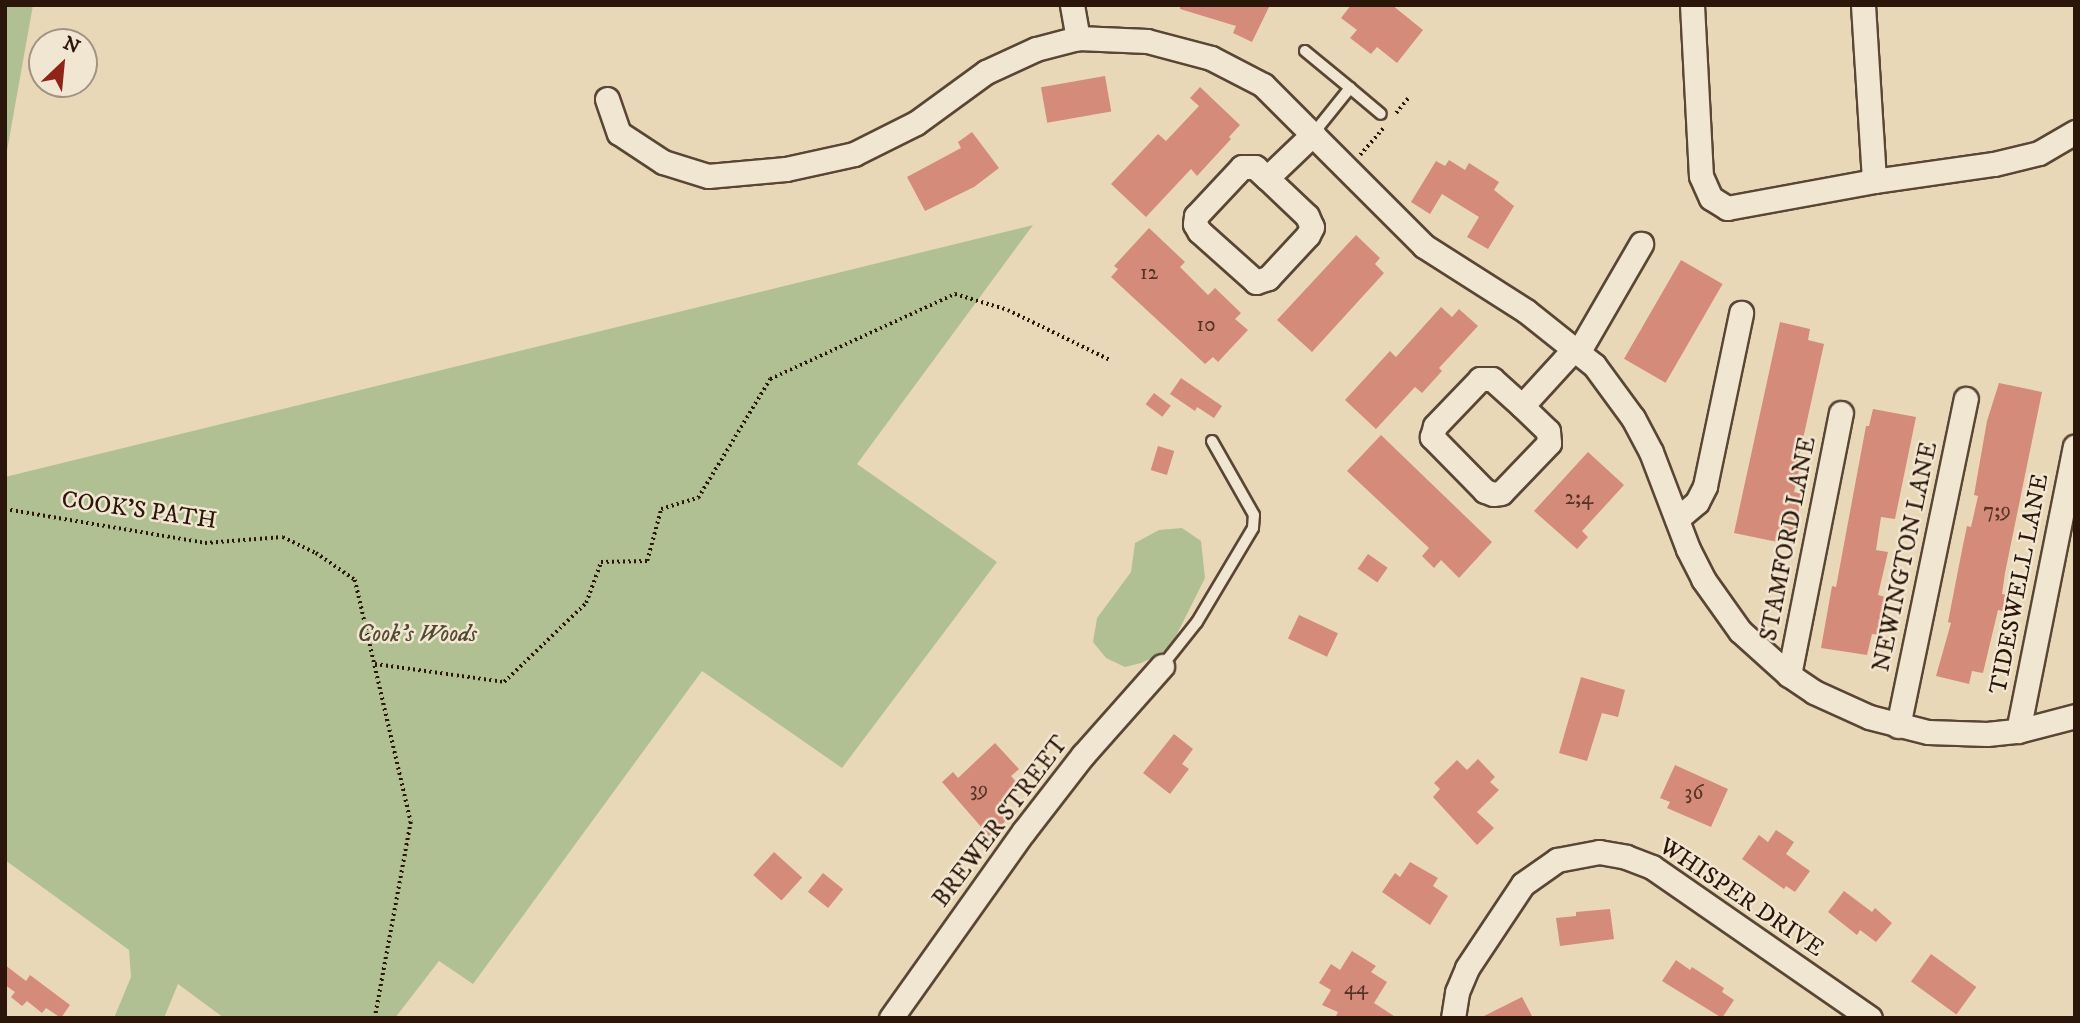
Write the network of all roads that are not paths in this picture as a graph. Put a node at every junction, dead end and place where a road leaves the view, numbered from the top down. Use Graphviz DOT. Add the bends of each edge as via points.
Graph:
graph roads {
  1 [pos="1072,5"];
  2 [pos="1692,5"];
  3 [pos="1863,5"];
  4 [pos="1078,38"];
  5 [pos="1305,51"];
  6 [pos="1350,88"];
  7 [pos="607,99"];
  8 [pos="1381,114"];
  9 [pos="2075,132"];
  10 [pos="1313,134"];
  11 [pos="1267,178"];
  12 [pos="1874,181"];
  13 [pos="1641,244"];
  14 [pos="1741,313"];
  15 [pos="1577,349"];
  16 [pos="1966,399"];
  17 [pos="1522,406"];
  18 [pos="1841,414"];
  19 [pos="1212,441"];
  20 [pos="2075,447"];
  21 [pos="1677,519"];
  22 [pos="1162,666"];
  23 [pos="1789,675"];
  24 [pos="2075,716"];
  25 [pos="1898,726"];
  26 [pos="2018,731"];
  27 [pos="891,1018"];
  28 [pos="1453,1018"];
  29 [pos="1870,1018"];
  1 -- 4 [label="street"];
  2 -- 12 [label="street" via="1701,176 1711,198 1727,208"];
  3 -- 12 [label="street"];
  4 -- 7 [label="street" via="1036,49 986,72 916,123 854,153 786,169 708,176 663,162 619,133"];
  4 -- 10 [label="street" via="1147,41 1211,58 1263,85"];
  5 -- 6 [label="lane"];
  6 -- 8 [label="lane"];
  6 -- 10 [label="lane"];
  9 -- 12 [label="street" via="2039,153 1994,164"];
  10 -- 11 [label="street"];
  10 -- 15 [label="street" via="1418,241"];
  11 -- 11 [label="street" via="1307,216 1312,227 1268,278 1256,282 1199,231 1195,220 1242,167 1255,167"];
  13 -- 15 [label="street"];
  14 -- 21 [label="street" via="1705,486 1697,502"];
  15 -- 17 [label="street"];
  15 -- 21 [label="street" via="1633,418"];
  16 -- 25 [label="street, NEWINGTON LANE"];
  17 -- 17 [label="street" via="1548,431 1549,443 1501,493 1485,491 1432,437 1435,426 1480,379 1492,379"];
  18 -- 23 [label="street, STAMFORD LANE"];
  19 -- 22 [label="lane" via="1254,515 1253,528 1198,622"];
  20 -- 26 [label="street, TIDESWELL LANE"];
  21 -- 23 [label="street" via="1720,606 1740,631"];
  22 -- 27 [label="street, BREWER STREET" via="1083,755 1024,831"];
  23 -- 25 [label="street" via="1841,706"];
  24 -- 26 [label="street"];
  25 -- 26 [label="street" via="1958,734"];
  28 -- 29 [label="street, WHISPER DRIVE" via="1467,968 1523,884 1557,860 1599,852 1626,856 1652,867"];
}
